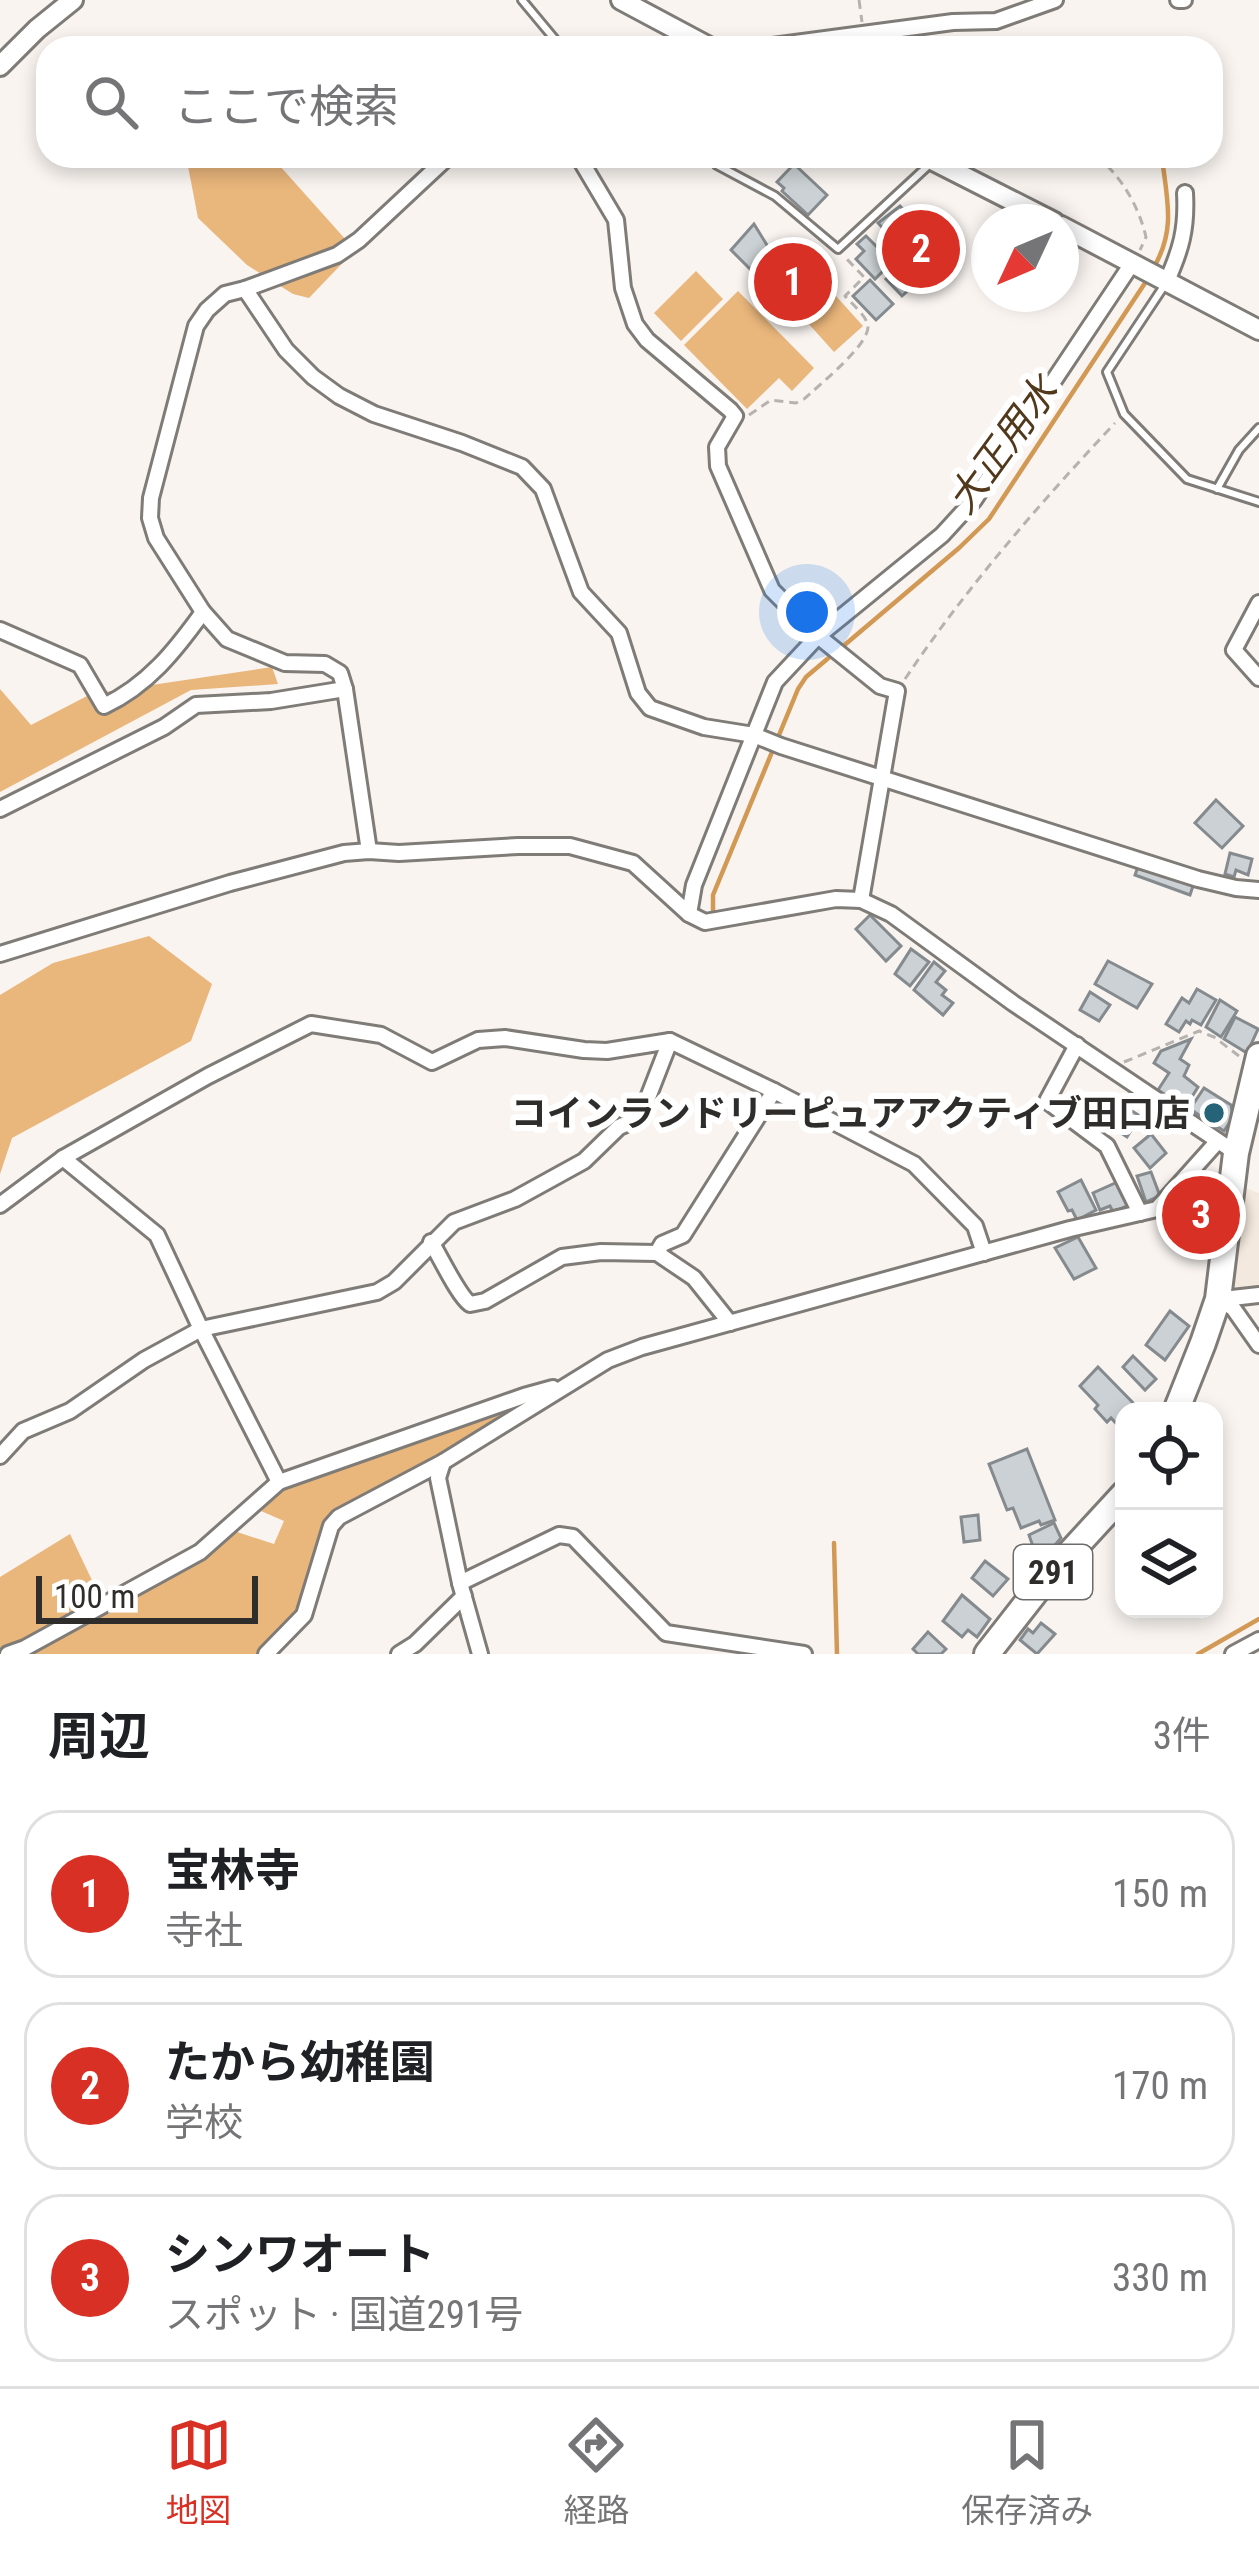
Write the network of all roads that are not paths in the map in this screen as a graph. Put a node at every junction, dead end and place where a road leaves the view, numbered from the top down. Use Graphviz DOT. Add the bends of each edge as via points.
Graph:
graph roads {
  1 [pos="73,0"];
  2 [pos="522,0"];
  3 [pos="621,0"];
  4 [pos="1055,0"];
  5 [pos="552,36"];
  6 [pos="688,36"];
  7 [pos="849,36"];
  8 [pos="0,66"];
  9 [pos="436,168"];
  10 [pos="585,168"];
  11 [pos="723,168"];
  12 [pos="920,168"];
  13 [pos="947,168"];
  14 [pos="1185,193"];
  15 [pos="1018,204"];
  16 [pos="1079,235"];
  17 [pos="1133,262"];
  18 [pos="1166,283"];
  19 [pos="245,289"];
  20 [pos="1259,329"];
  21 [pos="1259,428"];
  22 [pos="1217,489"];
  23 [pos="1259,502"];
  24 [pos="1259,603"];
  25 [pos="202,612"];
  26 [pos="0,630"];
  27 [pos="830,645"];
  28 [pos="1259,678"];
  29 [pos="344,689"];
  30 [pos="758,737"];
  31 [pos="881,778"];
  32 [pos="0,809"];
  33 [pos="369,851"];
  34 [pos="1259,890"];
  35 [pos="860,900"];
  36 [pos="689,914"];
  37 [pos="0,954"];
  38 [pos="670,1041"];
  39 [pos="1077,1046"];
  40 [pos="1257,1062"];
  41 [pos="774,1091"];
  42 [pos="1250,1123"];
  43 [pos="1226,1147"];
  44 [pos="63,1159"];
  45 [pos="0,1205"];
  46 [pos="1140,1213"];
  47 [pos="431,1242"];
  48 [pos="657,1253"];
  49 [pos="984,1253"];
  50 [pos="1259,1295"];
  51 [pos="1218,1299"];
  52 [pos="730,1323"];
  53 [pos="201,1329"];
  54 [pos="1259,1345"];
  55 [pos="571,1384"];
  56 [pos="1180,1402"];
  57 [pos="0,1456"];
  58 [pos="443,1462"];
  59 [pos="279,1482"];
  60 [pos="1115,1504"];
  61 [pos="462,1589"];
  62 [pos="1259,1640"];
  63 [pos="8,1654"];
  64 [pos="266,1654"];
  65 [pos="399,1654"];
  66 [pos="480,1654"];
  67 [pos="804,1654"];
  68 [pos="987,1654"];
  69 [pos="1233,1654"];
  1 -- 8 [label="street"];
  2 -- 5 [label="lane"];
  3 -- 6 [label="street"];
  4 -- 7 [label="street" via="996,22"];
  9 -- 19 [label="street" via="337,255"];
  10 -- 27 [label="street" via="616,220 622,289 635,324 735,416 717,447 718,466 772,590"];
  11 -- 12 [label="lane" via="775,196 838,249"];
  13 -- 15 [label="street"];
  14 -- 18 [label="street" via="1182,248"];
  16 -- 17 [label="street"];
  17 -- 18 [label="street"];
  17 -- 27 [label="street" via="974,500"];
  18 -- 20 [label="street"];
  18 -- 22 [label="lane" via="1107,372 1124,414 1187,479"];
  19 -- 25 [label="street" via="225,293 196,326 151,498 155,538"];
  19 -- 30 [label="street" via="286,350 339,396 522,467 543,489 581,592 619,633 650,708"];
  21 -- 22 [label="lane"];
  22 -- 23 [label="lane"];
  24 -- 28 [label="street" via="1234,650"];
  25 -- 26 [label="street" via="152,676 104,706 80,665"];
  25 -- 29 [label="street" via="227,639 285,663 325,664 340,673"];
  27 -- 30 [label="street" via="776,682"];
  27 -- 31 [label="street" via="897,691"];
  29 -- 32 [label="street" via="196,705"];
  29 -- 33 [label="street"];
  30 -- 31 [label="street"];
  30 -- 36 [label="street"];
  31 -- 34 [label="street" via="1198,879"];
  31 -- 35 [label="street"];
  33 -- 36 [label="street" via="570,846 633,863"];
  33 -- 37 [label="street" via="230,883"];
  35 -- 36 [label="street" via="705,922"];
  35 -- 39 [label="street"];
  38 -- 41 [label="street"];
  38 -- 44 [label="street" via="608,1051 478,1040 432,1062 381,1035 311,1024"];
  38 -- 47 [label="street" via="635,1120 584,1161 454,1222"];
  39 -- 43 [label="street"];
  39 -- 46 [label="street" via="1047,1101 1107,1146"];
  40 -- 42 [label="highway"];
  41 -- 48 [label="street" via="683,1235"];
  41 -- 49 [label="street" via="914,1164 975,1226"];
  42 -- 43 [label="highway"];
  43 -- 46 [label="street" via="1157,1209"];
  43 -- 51 [label="highway"];
  44 -- 45 [label="street"];
  44 -- 53 [label="street" via="158,1235"];
  46 -- 49 [label="street"];
  47 -- 48 [label="street" via="470,1304 562,1257"];
  47 -- 53 [label="street" via="377,1292"];
  48 -- 52 [label="street" via="694,1278"];
  49 -- 52 [label="street"];
  50 -- 51 [label="street"];
  51 -- 54 [label="street"];
  51 -- 56 [label="highway"];
  52 -- 55 [label="street" via="608,1360"];
  53 -- 57 [label="street" via="70,1411 23,1431"];
  53 -- 59 [label="street"];
  55 -- 58 [label="street"];
  55 -- 59 [label="street"];
  58 -- 61 [label="street" via="438,1478"];
  58 -- 64 [label="street" via="339,1516 304,1615"];
  59 -- 63 [label="street" via="200,1552"];
  60 -- 68 [label="highway, 291"];
  61 -- 65 [label="street"];
  61 -- 66 [label="street"];
  61 -- 67 [label="street" via="560,1535 573,1537 666,1633"];
  62 -- 69 [label="street"];
}
